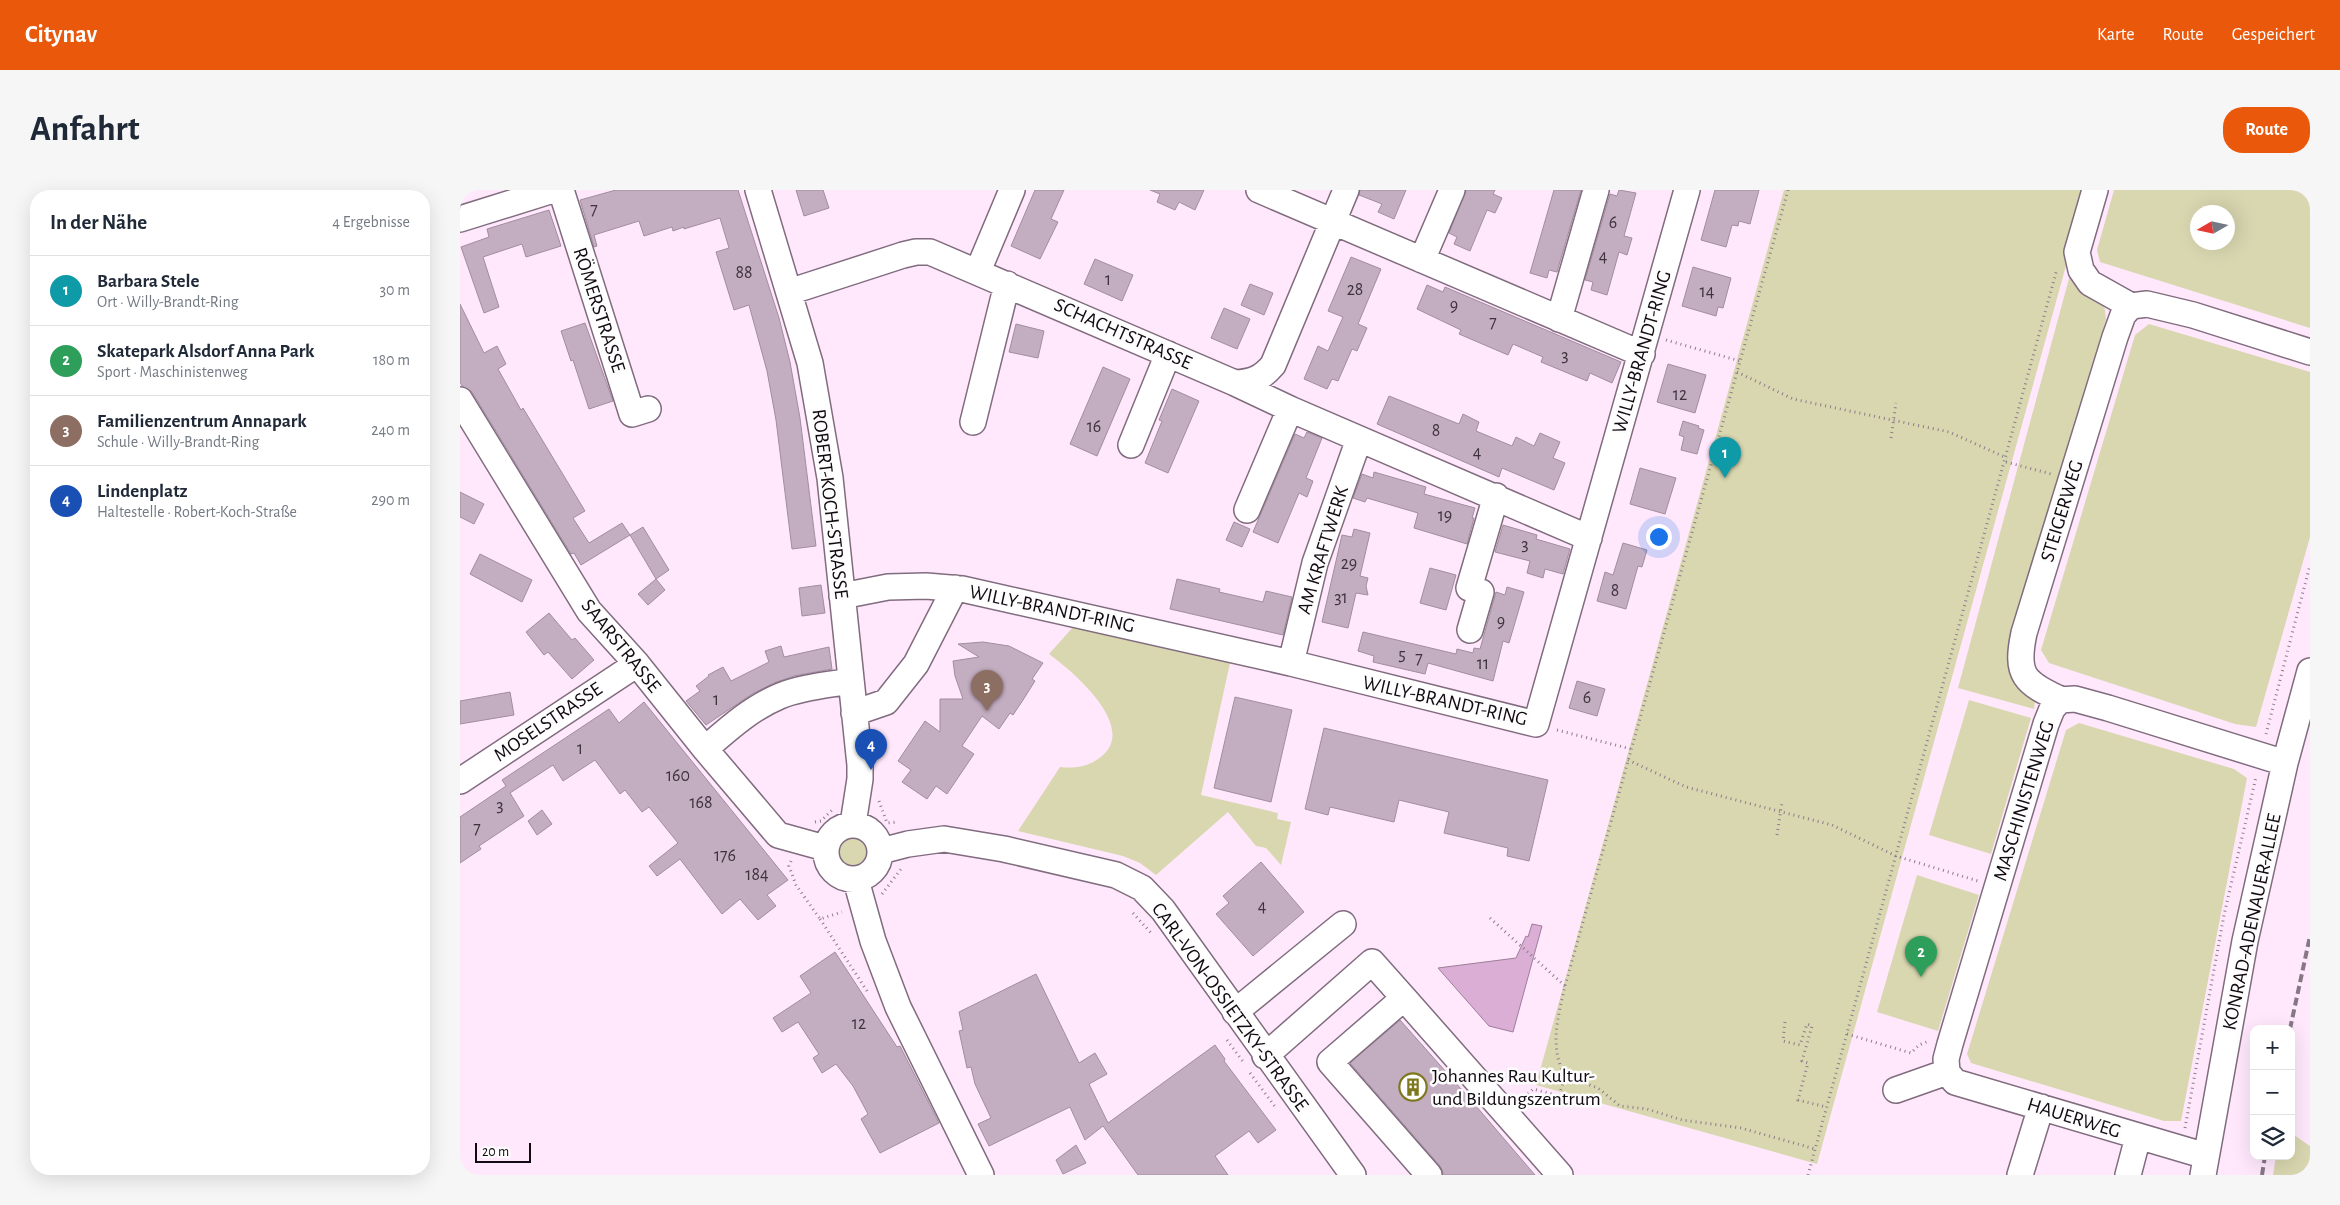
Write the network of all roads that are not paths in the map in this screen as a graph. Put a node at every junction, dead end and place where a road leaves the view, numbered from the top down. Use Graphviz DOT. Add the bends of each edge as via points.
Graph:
graph roads {
  1 [pos="552,190"];
  2 [pos="561,190"];
  3 [pos="758,190"];
  4 [pos="1012,190"];
  5 [pos="1259,190"];
  6 [pos="1346,190"];
  7 [pos="1452,190"];
  8 [pos="1596,190"];
  9 [pos="1688,190"];
  10 [pos="2095,190"];
  11 [pos="460,220"];
  12 [pos="1333,221"];
  13 [pos="1422,260"];
  14 [pos="978,271"];
  15 [pos="1007,284"];
  16 [pos="789,292"];
  17 [pos="2131,306"];
  18 [pos="1559,319"];
  19 [pos="1644,344"];
  20 [pos="2310,352"];
  21 [pos="1168,354"];
  22 [pos="1235,383"];
  23 [pos="460,400"];
  24 [pos="648,409"];
  25 [pos="1290,409"];
  26 [pos="973,422"];
  27 [pos="1359,439"];
  28 [pos="1131,445"];
  29 [pos="1496,496"];
  30 [pos="1248,510"];
  31 [pos="1589,538"];
  32 [pos="955,588"];
  33 [pos="842,596"];
  34 [pos="1470,630"];
  35 [pos="637,664"];
  36 [pos="1291,664"];
  37 [pos="2310,671"];
  38 [pos="851,681"];
  39 [pos="2061,700"];
  40 [pos="854,713"];
  41 [pos="705,749"];
  42 [pos="2285,763"];
  43 [pos="460,781"];
  44 [pos="853,824"];
  45 [pos="825,848"];
  46 [pos="881,850"];
  47 [pos="856,880"];
  48 [pos="1343,924"];
  49 [pos="1404,998"];
  50 [pos="1235,1012"];
  51 [pos="1265,1056"];
  52 [pos="1947,1072"];
  53 [pos="1896,1090"];
  54 [pos="2041,1108"];
  55 [pos="2138,1137"];
  56 [pos="2204,1166"];
  57 [pos="981,1175"];
  58 [pos="1352,1175"];
  59 [pos="1429,1175"];
  60 [pos="1560,1175"];
  61 [pos="2020,1175"];
  62 [pos="2128,1175"];
  1 -- 11 [label="street"];
  2 -- 24 [label="street, RÖMERSTRASSE" via="632,414"];
  3 -- 16 [label="street, ROBERT-KOCH-STRASSE"];
  4 -- 14 [label="street"];
  5 -- 12 [label="street"];
  6 -- 12 [label="street"];
  7 -- 13 [label="street"];
  8 -- 18 [label="street"];
  9 -- 19 [label="street, WILLY-BRANDT-RING"];
  10 -- 17 [label="street" via="2078,252 2081,270 2090,283"];
  12 -- 13 [label="street"];
  12 -- 22 [label="street" via="1273,365 1262,377 1248,383"];
  13 -- 18 [label="street"];
  14 -- 15 [label="street, SCHACHTSTRASSE"];
  14 -- 16 [label="street, SCHACHTSTRASSE" via="930,252 916,252"];
  15 -- 21 [label="street, SCHACHTSTRASSE"];
  15 -- 26 [label="street"];
  16 -- 33 [label="street, ROBERT-KOCH-STRASSE" via="810,363 830,478"];
  17 -- 20 [label="street" via="2147,304 2192,315"];
  17 -- 39 [label="street, STEIGERWEG" via="2123,315 2115,337 2019,655 2021,669 2030,682"];
  18 -- 19 [label="street"];
  19 -- 31 [label="street, WILLY-BRANDT-RING"];
  21 -- 22 [label="street, SCHACHTSTRASSE"];
  21 -- 28 [label="street"];
  22 -- 25 [label="street"];
  23 -- 35 [label="street, SAARSTRASSE" via="589,612"];
  25 -- 27 [label="street"];
  25 -- 30 [label="street"];
  27 -- 29 [label="street"];
  27 -- 36 [label="street, AM KRAFTWERK" via="1315,563"];
  29 -- 31 [label="street"];
  29 -- 34 [label="street" via="1469,588 1481,592"];
  31 -- 36 [label="street, WILLY-BRANDT-RING" via="1536,724"];
  32 -- 33 [label="street, WILLY-BRANDT-RING" via="888,587"];
  32 -- 36 [label="street, WILLY-BRANDT-RING"];
  32 -- 40 [label="street" via="916,664 886,702"];
  33 -- 38 [label="street, ROBERT-KOCH-STRASSE"];
  35 -- 41 [label="street, SAARSTRASSE"];
  35 -- 43 [label="street, MOSELSTRASSE"];
  37 -- 42 [label="street, KONRAD-ADENAUER-ALLEE"];
  38 -- 40 [label="street, ROBERT-KOCH-STRASSE"];
  38 -- 41 [label="street" via="780,696 741,718"];
  39 -- 42 [label="street, MASCHINISTENWEG" via="2075,699 2108,708"];
  39 -- 52 [label="street, MASCHINISTENWEG" via="2052,709 2046,724 1950,1044"];
  40 -- 44 [label="street, ROBERT-KOCH-STRASSE" via="868,799"];
  41 -- 45 [label="street, SAARSTRASSE" via="778,835"];
  42 -- 56 [label="street, KONRAD-ADENAUER-ALLEE" via="2245,941"];
  44 -- 45 [label="street" via="830,836"];
  44 -- 46 [label="street" via="866,828 876,838"];
  45 -- 47 [label="street" via="826,861 833,872 844,879"];
  46 -- 47 [label="street" via="878,864 869,875"];
  46 -- 50 [label="street, CARL-VON-OSSIETZKY-STRASSE" via="944,838 1116,876 1142,888 1163,910"];
  47 -- 57 [label="street" via="873,941 898,1007"];
  48 -- 50 [label="street"];
  49 -- 51 [label="street" via="1372,962"];
  49 -- 59 [label="street" via="1330,1062"];
  49 -- 60 [label="street"];
  50 -- 51 [label="street, CARL-VON-OSSIETZKY-STRASSE"];
  51 -- 58 [label="street, CARL-VON-OSSIETZKY-STRASSE"];
  52 -- 53 [label="street"];
  52 -- 54 [label="street, HAUERWEG" via="1955,1082"];
  54 -- 55 [label="street, HAUERWEG"];
  54 -- 61 [label="street"];
  55 -- 56 [label="street, HAUERWEG"];
  55 -- 62 [label="street"];
}
